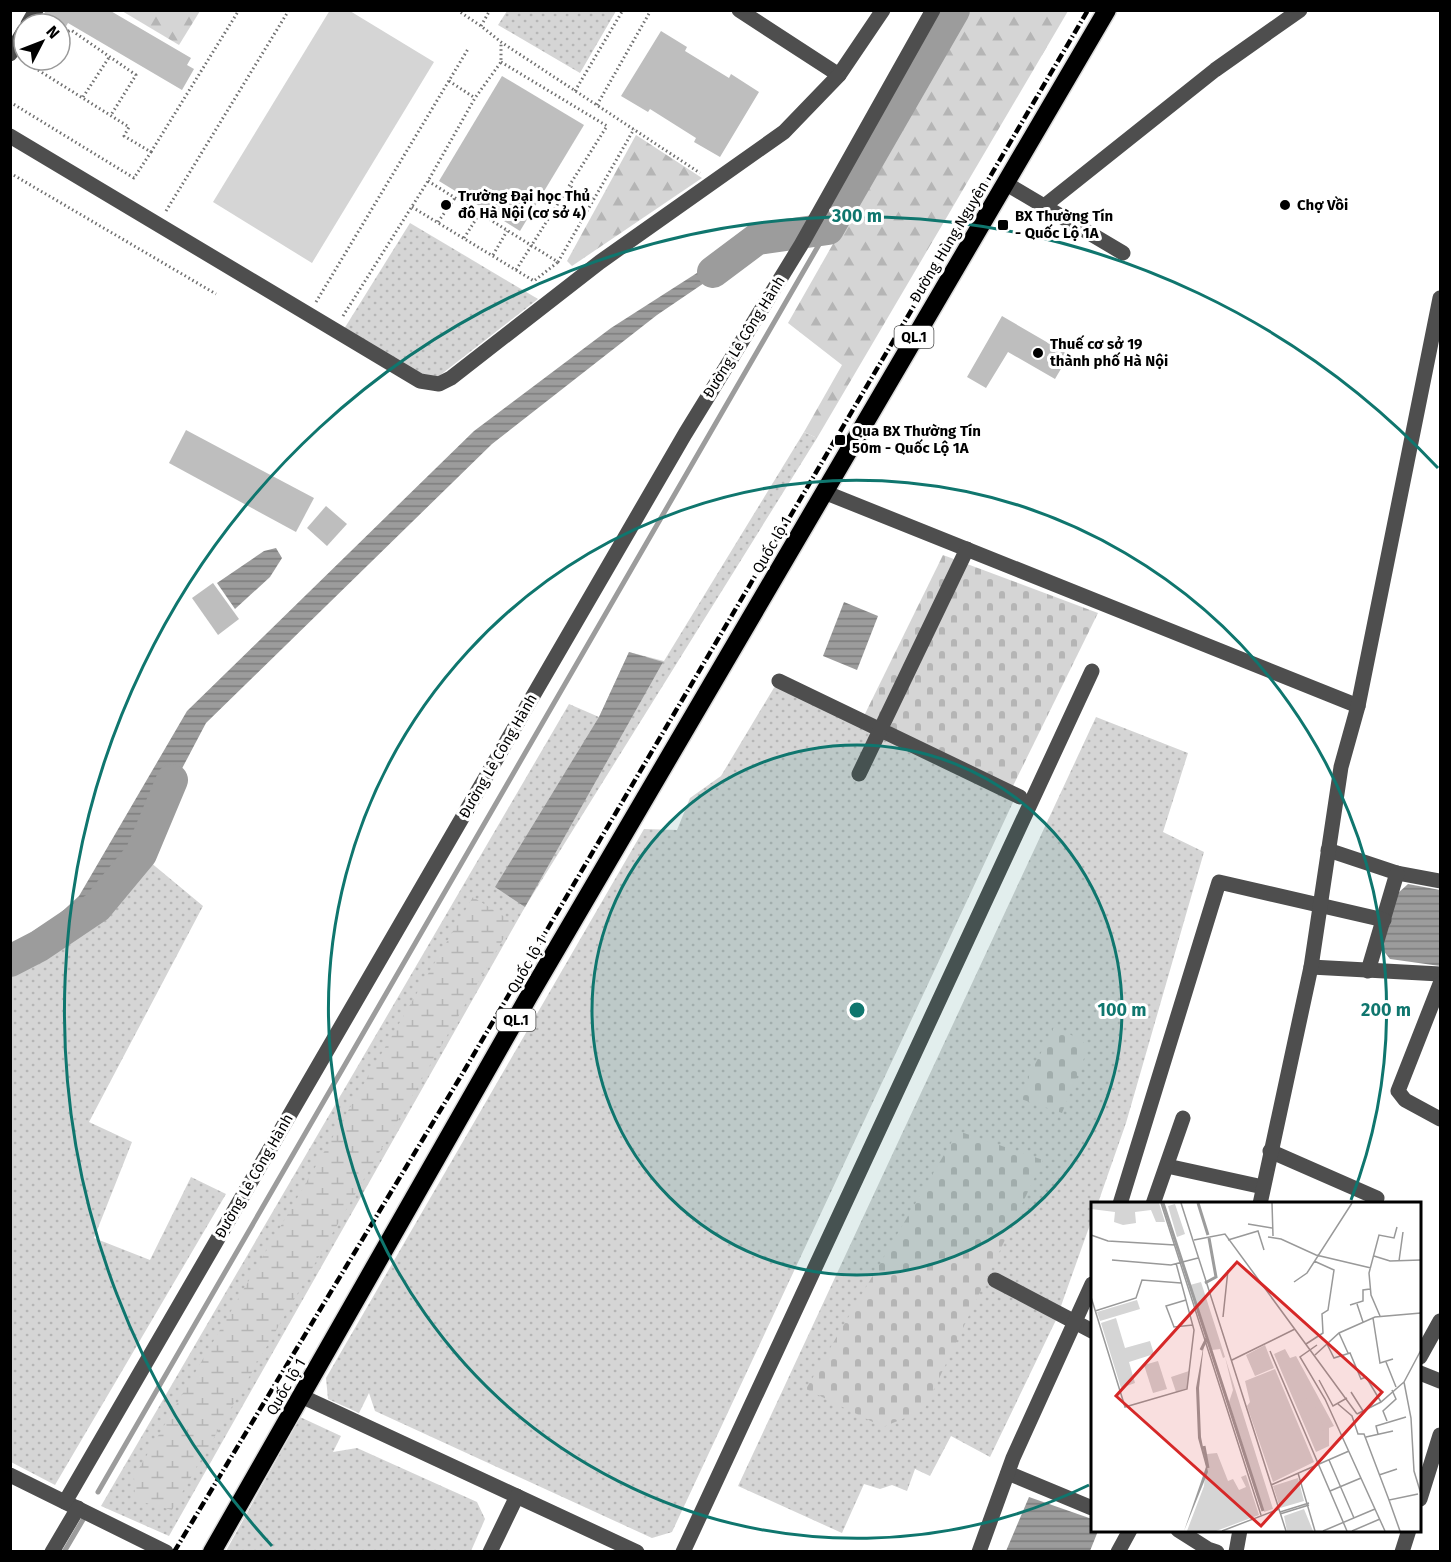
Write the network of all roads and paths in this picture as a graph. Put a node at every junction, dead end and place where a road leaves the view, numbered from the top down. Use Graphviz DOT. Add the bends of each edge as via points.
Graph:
graph roads {
  1 [pos="239,10"];
  2 [pos="289,10"];
  3 [pos="457,10"];
  4 [pos="490,10"];
  5 [pos="623,10"];
  6 [pos="651,10"];
  7 [pos="739,10"];
  8 [pos="883,10"];
  9 [pos="933,10"];
  10 [pos="1107,10"];
  11 [pos="1300,10"];
  12 [pos="481,26"];
  13 [pos="72,31"];
  14 [pos="501,42"];
  15 [pos="468,49"];
  16 [pos="11,53"];
  17 [pos="110,56"];
  18 [pos="501,62"];
  19 [pos="839,75"];
  20 [pos="449,81"];
  21 [pos="575,91"];
  22 [pos="82,98"];
  23 [pos="475,98"];
  24 [pos="10,102"];
  25 [pos="597,105"];
  26 [pos="111,115"];
  27 [pos="634,129"];
  28 [pos="10,136"];
  29 [pos="151,152"];
  30 [pos="10,173"];
  31 [pos="428,181"];
  32 [pos="715,183"];
  33 [pos="1005,183"];
  34 [pos="570,186"];
  35 [pos="455,198"];
  36 [pos="593,199"];
  37 [pos="412,207"];
  38 [pos="1043,207"];
  39 [pos="480,213"];
  40 [pos="438,222"];
  41 [pos="158,225"];
  42 [pos="507,231"];
  43 [pos="464,238"];
  44 [pos="532,246"];
  45 [pos="1123,253"];
  46 [pos="492,255"];
  47 [pos="558,262"];
  48 [pos="516,270"];
  49 [pos="216,294"];
  50 [pos="1440,298"];
  51 [pos="308,315"];
  52 [pos="334,330"];
  53 [pos="824,492"];
  54 [pos="967,549"];
  55 [pos="1092,671"];
  56 [pos="779,681"];
  57 [pos="1358,706"];
  58 [pos="881,730"];
  59 [pos="859,774"];
  60 [pos="1020,797"];
  61 [pos="1328,850"];
  62 [pos="1397,873"];
  63 [pos="1440,881"];
  64 [pos="1320,905"];
  65 [pos="1384,920"];
  66 [pos="1311,967"];
  67 [pos="1368,971"];
  68 [pos="1440,974"];
  69 [pos="1440,984"];
  70 [pos="1183,1118"];
  71 [pos="1440,1119"];
  72 [pos="1270,1151"];
  73 [pos="1167,1166"];
  74 [pos="1263,1187"];
  75 [pos="1377,1198"];
  76 [pos="1120,1202"];
  77 [pos="1153,1202"];
  78 [pos="1260,1202"];
  79 [pos="995,1280"];
  80 [pos="1091,1286"];
  81 [pos="1440,1321"];
  82 [pos="1075,1322"];
  83 [pos="1091,1330"];
  84 [pos="1421,1354"];
  85 [pos="1421,1374"];
  86 [pos="1440,1382"];
  87 [pos="301,1396"];
  88 [pos="1440,1435"];
  89 [pos="1008,1473"];
  90 [pos="10,1475"];
  91 [pos="1421,1493"];
  92 [pos="517,1496"];
  93 [pos="71,1505"];
  94 [pos="1091,1508"];
  95 [pos="1129,1532"];
  96 [pos="1182,1532"];
  97 [pos="1240,1532"];
  98 [pos="1408,1532"];
  99 [pos="52,1551"];
  100 [pos="166,1551"];
  101 [pos="212,1551"];
  102 [pos="490,1551"];
  103 [pos="637,1551"];
  104 [pos="683,1551"];
  105 [pos="979,1551"];
  106 [pos="1118,1551"];
  107 [pos="1217,1551"];
  108 [pos="1236,1551"];
  109 [pos="1402,1551"];
  1 -- 29 [label="path"];
  2 -- 41 [label="path"];
  3 -- 12 [label="path"];
  4 -- 12 [label="path"];
  5 -- 21 [label="path"];
  6 -- 25 [label="path"];
  7 -- 19 [label="street"];
  8 -- 19 [label="street"];
  9 -- 93 [label="street, Đường Lê Công Hành" via="801,244 684,434"];
  10 -- 33 [label="highway, Đường Hùng Nguyên / QL.1"];
  11 -- 38 [label="street" via="1215,70"];
  12 -- 14 [label="path"];
  13 -- 17 [label="path"];
  14 -- 18 [label="path"];
  14 -- 21 [label="path"];
  15 -- 20 [label="path"];
  16 -- 22 [label="path"];
  17 -- 22 [label="path"];
  17 -- 26 [label="path" via="136,75"];
  18 -- 23 [label="path"];
  18 -- 34 [label="path" via="607,126"];
  19 -- 32 [label="street" via="784,132"];
  20 -- 23 [label="path"];
  20 -- 51 [label="path"];
  21 -- 25 [label="path"];
  22 -- 26 [label="path"];
  23 -- 31 [label="path"];
  24 -- 29 [label="path" via="134,178"];
  25 -- 27 [label="path"];
  26 -- 29 [label="path" via="129,127 124,136"];
  27 -- 32 [label="path"];
  27 -- 36 [label="path"];
  28 -- 41 [label="street"];
  30 -- 49 [label="path"];
  31 -- 35 [label="path"];
  31 -- 37 [label="path"];
  32 -- 52 [label="street" via="600,262 439,384 420,381"];
  33 -- 38 [label="street"];
  33 -- 53 [label="highway, Đường Hùng Nguyên / QL.1"];
  34 -- 36 [label="path"];
  34 -- 44 [label="path"];
  35 -- 39 [label="path"];
  35 -- 40 [label="path"];
  36 -- 47 [label="path"];
  37 -- 40 [label="path"];
  37 -- 52 [label="path"];
  38 -- 45 [label="street"];
  39 -- 42 [label="path"];
  39 -- 43 [label="path"];
  40 -- 43 [label="path"];
  41 -- 51 [label="street"];
  42 -- 44 [label="path"];
  42 -- 46 [label="path"];
  43 -- 46 [label="path"];
  44 -- 47 [label="path"];
  44 -- 48 [label="path"];
  46 -- 48 [label="path"];
  47 -- 48 [label="path" via="534,281"];
  50 -- 57 [label="street"];
  51 -- 52 [label="street"];
  53 -- 54 [label="street"];
  53 -- 87 [label="highway, Quốc lộ 1 / QL.1"];
  54 -- 57 [label="street"];
  54 -- 58 [label="street"];
  55 -- 104 [label="street"];
  56 -- 58 [label="street"];
  57 -- 61 [label="street" via="1341,766"];
  58 -- 59 [label="street"];
  58 -- 60 [label="street"];
  61 -- 62 [label="street"];
  61 -- 64 [label="street"];
  62 -- 63 [label="street"];
  62 -- 65 [label="street"];
  64 -- 65 [label="street"];
  64 -- 66 [label="street"];
  64 -- 76 [label="street" via="1219,882"];
  65 -- 67 [label="street"];
  66 -- 67 [label="street"];
  66 -- 72 [label="street"];
  67 -- 68 [label="street"];
  69 -- 71 [label="street" via="1398,1091 1405,1100"];
  70 -- 73 [label="street"];
  72 -- 74 [label="street"];
  72 -- 75 [label="street"];
  73 -- 74 [label="street"];
  73 -- 77 [label="street"];
  74 -- 78 [label="street"];
  79 -- 82 [label="street"];
  80 -- 82 [label="street"];
  81 -- 84 [label="street"];
  82 -- 83 [label="street"];
  82 -- 89 [label="street"];
  85 -- 86 [label="street"];
  87 -- 92 [label="street"];
  87 -- 101 [label="highway, Quốc lộ 1 / QL.1"];
  88 -- 91 [label="street"];
  89 -- 94 [label="street"];
  89 -- 105 [label="street"];
  90 -- 93 [label="street"];
  92 -- 102 [label="street"];
  92 -- 103 [label="street"];
  93 -- 99 [label="street, Đường Lê Công Hành"];
  93 -- 100 [label="street"];
  95 -- 106 [label="street"];
  96 -- 107 [label="street"];
  97 -- 108 [label="street"];
  98 -- 109 [label="street"];
}
